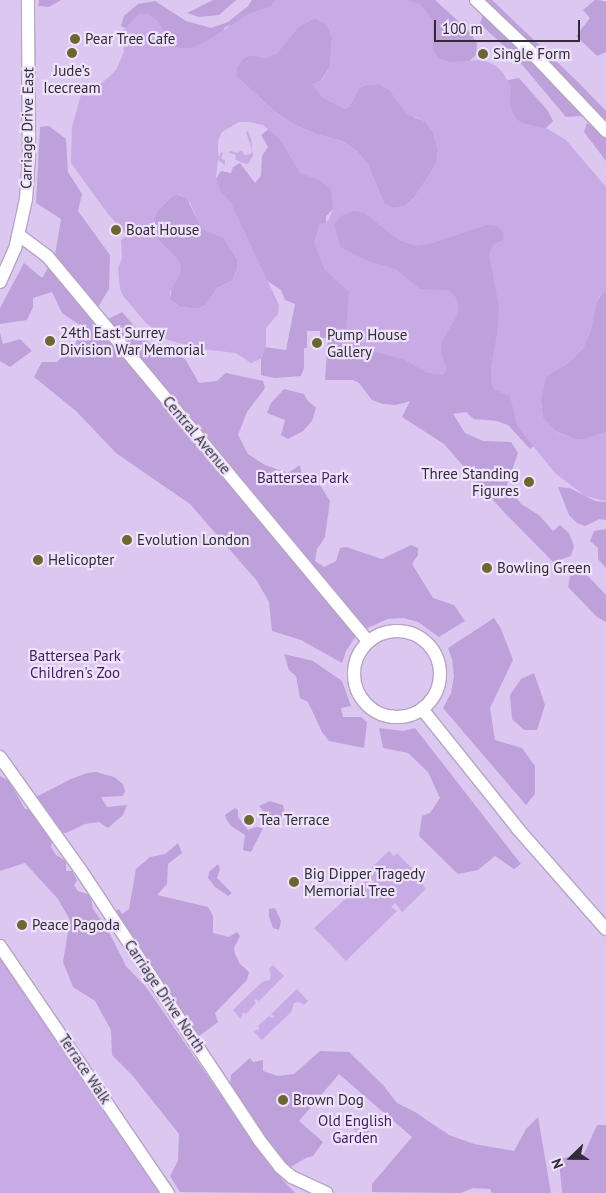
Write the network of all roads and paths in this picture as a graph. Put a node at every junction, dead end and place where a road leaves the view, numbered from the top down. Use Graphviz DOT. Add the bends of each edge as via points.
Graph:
graph roads {
  1 [pos="28,0"];
  2 [pos="476,0"];
  3 [pos="606,130"];
  4 [pos="19,236"];
  5 [pos="0,282"];
  6 [pos="368,641"];
  7 [pos="422,709"];
  8 [pos="0,757"];
  9 [pos="606,928"];
  10 [pos="0,946"];
  11 [pos="168,1193"];
  12 [pos="327,1193"];
  1 -- 4 [label="street, Carriage Drive East" via="29,156"];
  2 -- 3 [label="street"];
  4 -- 5 [label="street, Carriage Drive East"];
  4 -- 6 [label="street, Central Avenue" via="48,257"];
  6 -- 7 [label="street" via="355,664 354,678 366,704 380,713 401,717"];
  6 -- 7 [label="street" via="379,634 404,631 421,638 434,651 439,663 438,689"];
  7 -- 9 [label="street" via="518,829"];
  8 -- 12 [label="street, Carriage Drive North" via="84,875 260,1142 292,1177"];
  10 -- 11 [label="street, Terrace Walk"];
}
